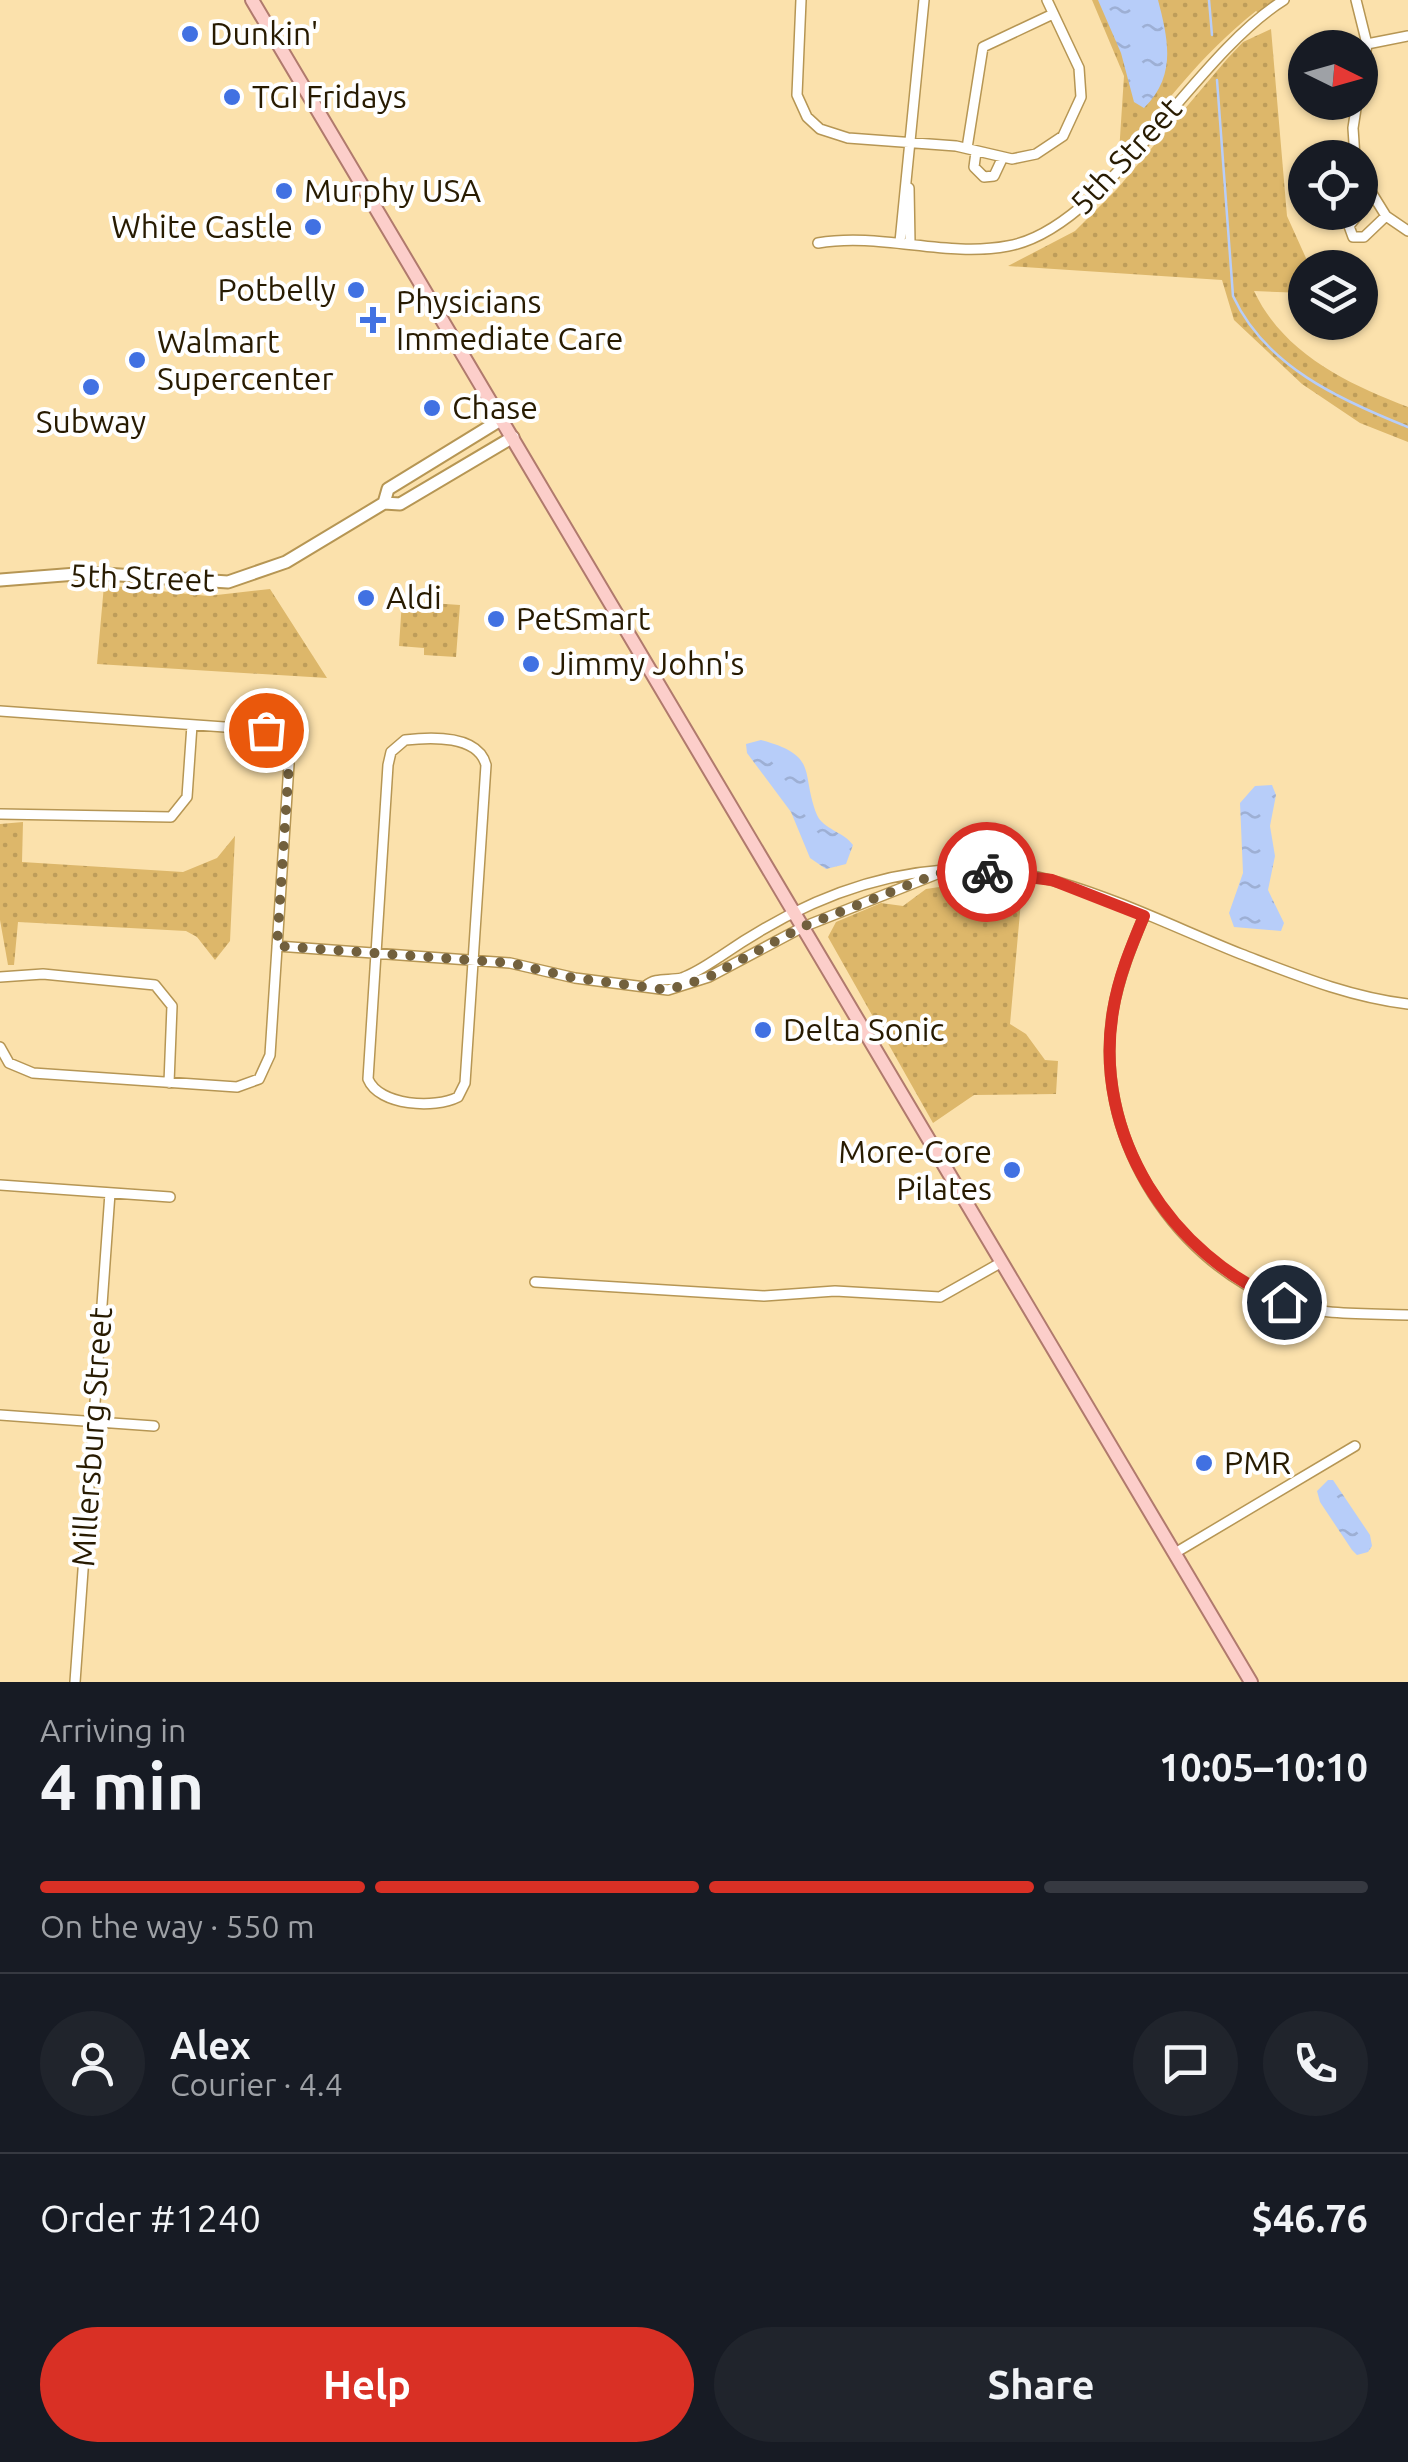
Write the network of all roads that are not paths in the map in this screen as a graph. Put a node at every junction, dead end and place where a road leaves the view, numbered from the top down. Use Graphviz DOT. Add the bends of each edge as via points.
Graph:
graph roads {
  1 [pos="252,0"];
  2 [pos="802,0"];
  3 [pos="924,0"];
  4 [pos="1047,0"];
  5 [pos="1284,0"];
  6 [pos="1356,0"];
  7 [pos="1052,14"];
  8 [pos="1364,30"];
  9 [pos="1408,36"];
  10 [pos="1378,42"];
  11 [pos="911,142"];
  12 [pos="971,150"];
  13 [pos="1002,159"];
  14 [pos="1378,205"];
  15 [pos="1386,216"];
  16 [pos="1378,223"];
  17 [pos="1350,230"];
  18 [pos="1371,230"];
  19 [pos="1408,230"];
  20 [pos="818,242"];
  21 [pos="905,242"];
  22 [pos="502,419"];
  23 [pos="513,437"];
  24 [pos="384,503"];
  25 [pos="0,580"];
  26 [pos="0,710"];
  27 [pos="192,725"];
  28 [pos="0,814"];
  29 [pos="939,873"];
  30 [pos="794,914"];
  31 [pos="1144,916"];
  32 [pos="802,927"];
  33 [pos="277,946"];
  34 [pos="376,953"];
  35 [pos="474,960"];
  36 [pos="0,977"];
  37 [pos="687,982"];
  38 [pos="1408,1004"];
  39 [pos="0,1047"];
  40 [pos="169,1082"];
  41 [pos="0,1186"];
  42 [pos="110,1193"];
  43 [pos="170,1197"];
  44 [pos="1002,1262"];
  45 [pos="534,1282"];
  46 [pos="1408,1315"];
  47 [pos="0,1415"];
  48 [pos="93,1422"];
  49 [pos="154,1426"];
  50 [pos="1355,1446"];
  51 [pos="1175,1552"];
  52 [pos="75,1682"];
  53 [pos="1251,1682"];
  1 -- 22 [label="main road"];
  2 -- 11 [label="street" via="796,83 807,117 840,136"];
  3 -- 11 [label="street"];
  4 -- 7 [label="street"];
  5 -- 21 [label="street, 5th Street" via="1234,37 1064,222 1010,246"];
  6 -- 8 [label="street"];
  7 -- 12 [label="street" via="983,48"];
  7 -- 13 [label="street" via="1079,68 1078,108 1063,136 1046,149"];
  9 -- 10 [label="street"];
  11 -- 12 [label="street"];
  11 -- 21 [label="street"];
  12 -- 13 [label="street"];
  12 -- 13 [label="street" via="984,177 994,176"];
  14 -- 15 [label="street"];
  15 -- 16 [label="street"];
  15 -- 19 [label="street"];
  17 -- 18 [label="street" via="1353,237"];
  20 -- 21 [label="street, 5th Street"];
  22 -- 23 [label="main road"];
  22 -- 24 [label="street, 5th Street" via="388,489"];
  23 -- 24 [label="street, 5th Street" via="400,504"];
  23 -- 30 [label="main road"];
  24 -- 25 [label="street, 5th Street" via="286,562 228,582 89,573"];
  26 -- 27 [label="street"];
  27 -- 28 [label="street" via="187,797 171,817"];
  27 -- 33 [label="street" via="266,730 286,748"];
  29 -- 30 [label="street" via="882,877"];
  29 -- 31 [label="street" via="1027,875 1085,890"];
  29 -- 32 [label="street"];
  30 -- 32 [label="main road"];
  30 -- 37 [label="street"];
  31 -- 38 [label="street" via="1331,988"];
  31 -- 46 [label="street" via="1122,971 1110,1058 1116,1111 1148,1187 1193,1246 1263,1293 1308,1309"];
  32 -- 37 [label="street"];
  32 -- 44 [label="main road"];
  33 -- 34 [label="street"];
  33 -- 40 [label="street" via="264,1073 236,1087"];
  34 -- 35 [label="street"];
  34 -- 35 [label="street" via="370,1085 387,1098 443,1103 458,1097 466,1083"];
  34 -- 35 [label="street" via="389,758 401,742 418,739 467,743 485,758"];
  35 -- 37 [label="street" via="646,986"];
  36 -- 40 [label="street" via="53,974 159,988 173,1013"];
  39 -- 40 [label="street" via="25,1072"];
  41 -- 42 [label="street"];
  42 -- 43 [label="street"];
  42 -- 48 [label="street, Millersburg Street"];
  44 -- 45 [label="street" via="940,1297 764,1296"];
  44 -- 51 [label="main road"];
  47 -- 48 [label="street"];
  48 -- 49 [label="street"];
  48 -- 52 [label="street, Millersburg Street"];
  50 -- 51 [label="street"];
  51 -- 53 [label="main road"];
}
